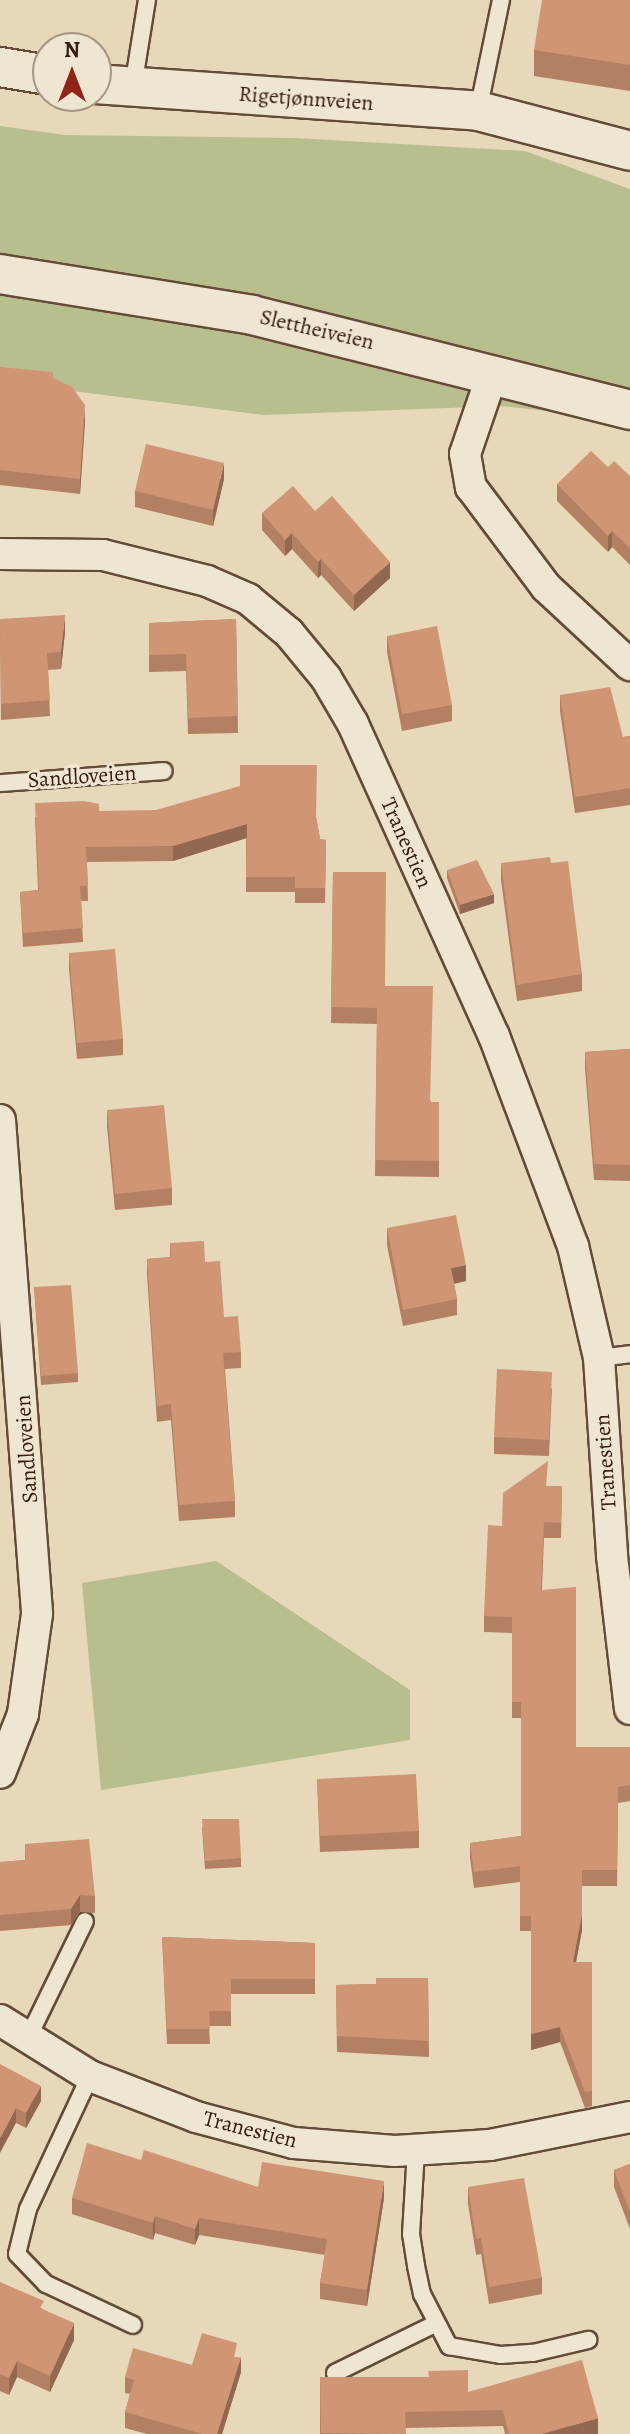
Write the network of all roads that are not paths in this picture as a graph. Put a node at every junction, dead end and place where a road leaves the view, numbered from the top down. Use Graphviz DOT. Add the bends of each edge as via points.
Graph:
graph roads {
  1 [pos="147,0"];
  2 [pos="501,0"];
  3 [pos="0,67"];
  4 [pos="32,72"];
  5 [pos="112,86"];
  6 [pos="133,88"];
  7 [pos="478,111"];
  8 [pos="630,151"];
  9 [pos="0,274"];
  10 [pos="492,375"];
  11 [pos="630,410"];
  12 [pos="0,554"];
  13 [pos="630,665"];
  14 [pos="164,771"];
  15 [pos="0,783"];
  16 [pos="0,1120"];
  17 [pos="630,1354"];
  18 [pos="599,1358"];
  19 [pos="630,1709"];
  20 [pos="0,1773"];
  21 [pos="85,1921"];
  22 [pos="0,2020"];
  23 [pos="27,2040"];
  24 [pos="90,2076"];
  25 [pos="630,2117"];
  26 [pos="416,2150"];
  27 [pos="435,2324"];
  28 [pos="133,2325"];
  29 [pos="588,2340"];
  30 [pos="335,2373"];
  1 -- 6 [label="lane"];
  2 -- 7 [label="lane"];
  3 -- 4 [label="street"];
  5 -- 6 [label="street, Rigetjønnveien"];
  6 -- 7 [label="street, Rigetjønnveien"];
  7 -- 8 [label="street, Rigetjønnveien"];
  9 -- 10 [label="street, Slettheiveien" via="226,310"];
  10 -- 11 [label="street, Slettheiveien"];
  10 -- 13 [label="street" via="465,454 471,487 546,587"];
  12 -- 18 [label="street, Tranestien" via="103,555 207,581 248,599 289,633 326,678 353,724 505,1063 573,1246"];
  14 -- 15 [label="lane, Sandloveien"];
  16 -- 20 [label="street, Sandloveien" via="37,1614 23,1714"];
  17 -- 18 [label="lane"];
  18 -- 19 [label="street, Tranestien" via="612,1556"];
  21 -- 23 [label="lane"];
  22 -- 23 [label="street, Tranestien"];
  23 -- 24 [label="street, Tranestien"];
  24 -- 26 [label="street, Tranestien" via="196,2117 294,2143 345,2151"];
  24 -- 28 [label="lane" via="28,2209 17,2254 46,2284"];
  25 -- 26 [label="street, Tranestien" via="538,2139"];
  26 -- 27 [label="lane" via="411,2234 422,2294"];
  27 -- 29 [label="lane" via="449,2346 501,2355"];
  27 -- 30 [label="lane"];
}
